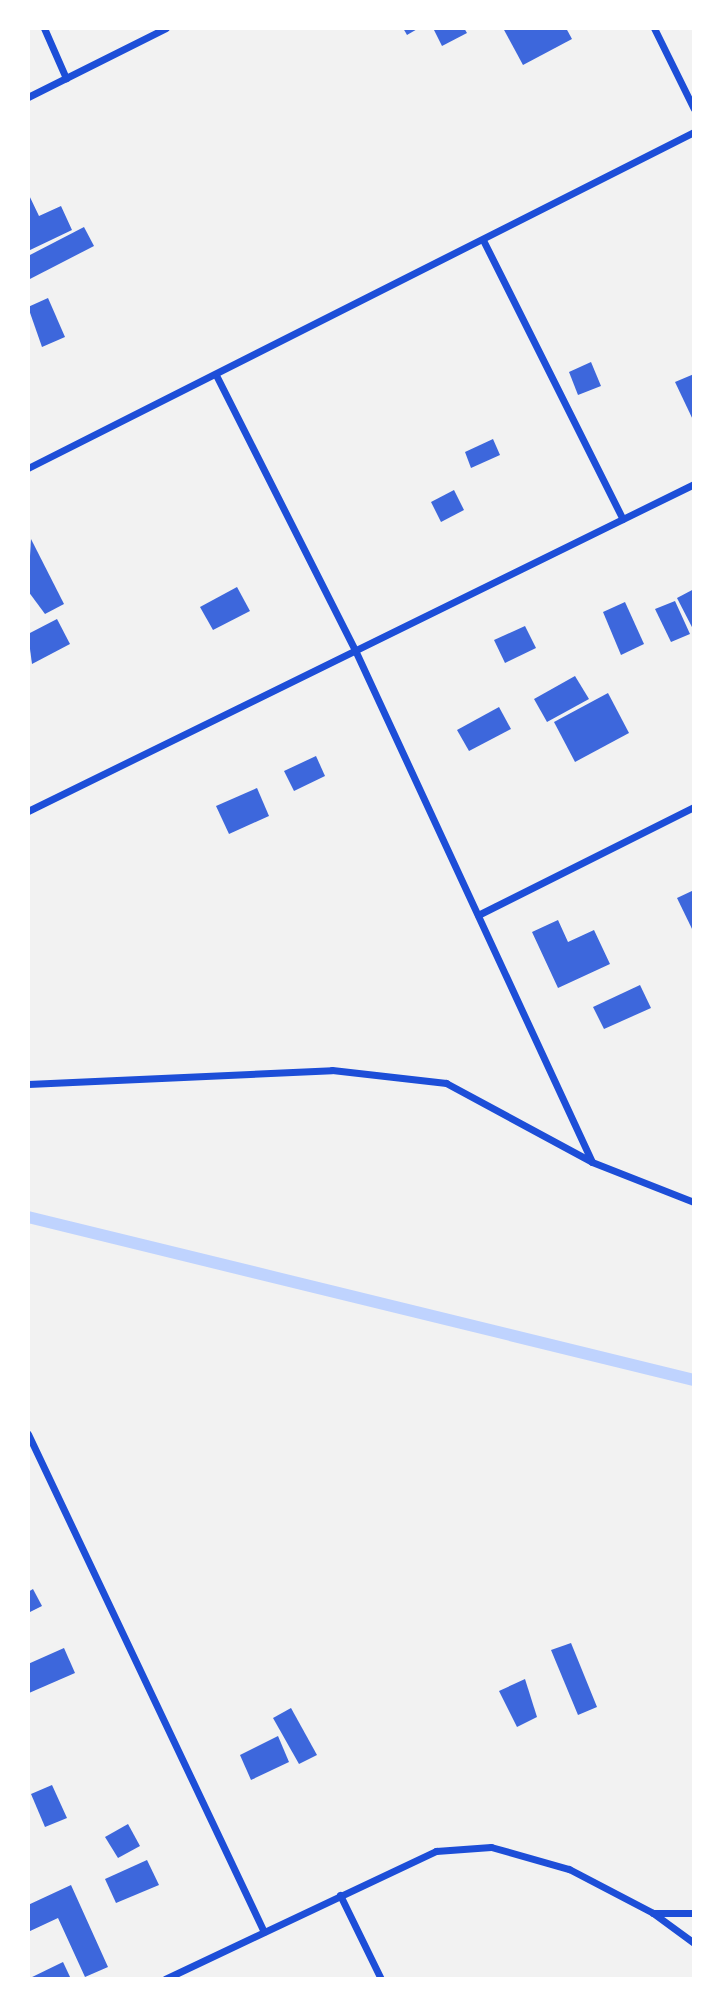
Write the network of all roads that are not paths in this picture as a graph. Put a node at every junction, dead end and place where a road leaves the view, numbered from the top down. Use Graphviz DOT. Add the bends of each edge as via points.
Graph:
graph roads {
  1 [pos="44,28"];
  2 [pos="166,28"];
  3 [pos="654,28"];
  4 [pos="66,78"];
  5 [pos="28,97"];
  6 [pos="694,109"];
  7 [pos="694,132"];
  8 [pos="483,240"];
  9 [pos="216,375"];
  10 [pos="28,468"];
  11 [pos="694,484"];
  12 [pos="623,519"];
  13 [pos="355,650"];
  14 [pos="694,807"];
  15 [pos="28,811"];
  16 [pos="478,915"];
  17 [pos="28,1084"];
  18 [pos="592,1162"];
  19 [pos="694,1202"];
  20 [pos="28,1434"];
  21 [pos="340,1895"];
  22 [pos="653,1913"];
  23 [pos="694,1913"];
  24 [pos="264,1932"];
  25 [pos="694,1943"];
  26 [pos="166,1979"];
  27 [pos="381,1979"];
  1 -- 4 [label="street"];
  2 -- 4 [label="street"];
  3 -- 6 [label="street"];
  4 -- 5 [label="street"];
  7 -- 8 [label="street"];
  8 -- 9 [label="street"];
  8 -- 12 [label="street"];
  9 -- 10 [label="street"];
  9 -- 13 [label="street"];
  11 -- 12 [label="street"];
  12 -- 13 [label="street"];
  13 -- 15 [label="street"];
  13 -- 16 [label="street"];
  14 -- 16 [label="street"];
  16 -- 18 [label="street"];
  17 -- 18 [label="street" via="332,1070 435,1082 480,1097"];
  18 -- 19 [label="street"];
  20 -- 24 [label="street"];
  21 -- 22 [label="street" via="436,1850 491,1847 569,1869"];
  21 -- 24 [label="street"];
  21 -- 27 [label="street"];
  22 -- 23 [label="street"];
  22 -- 25 [label="street"];
  24 -- 26 [label="street"];
}
